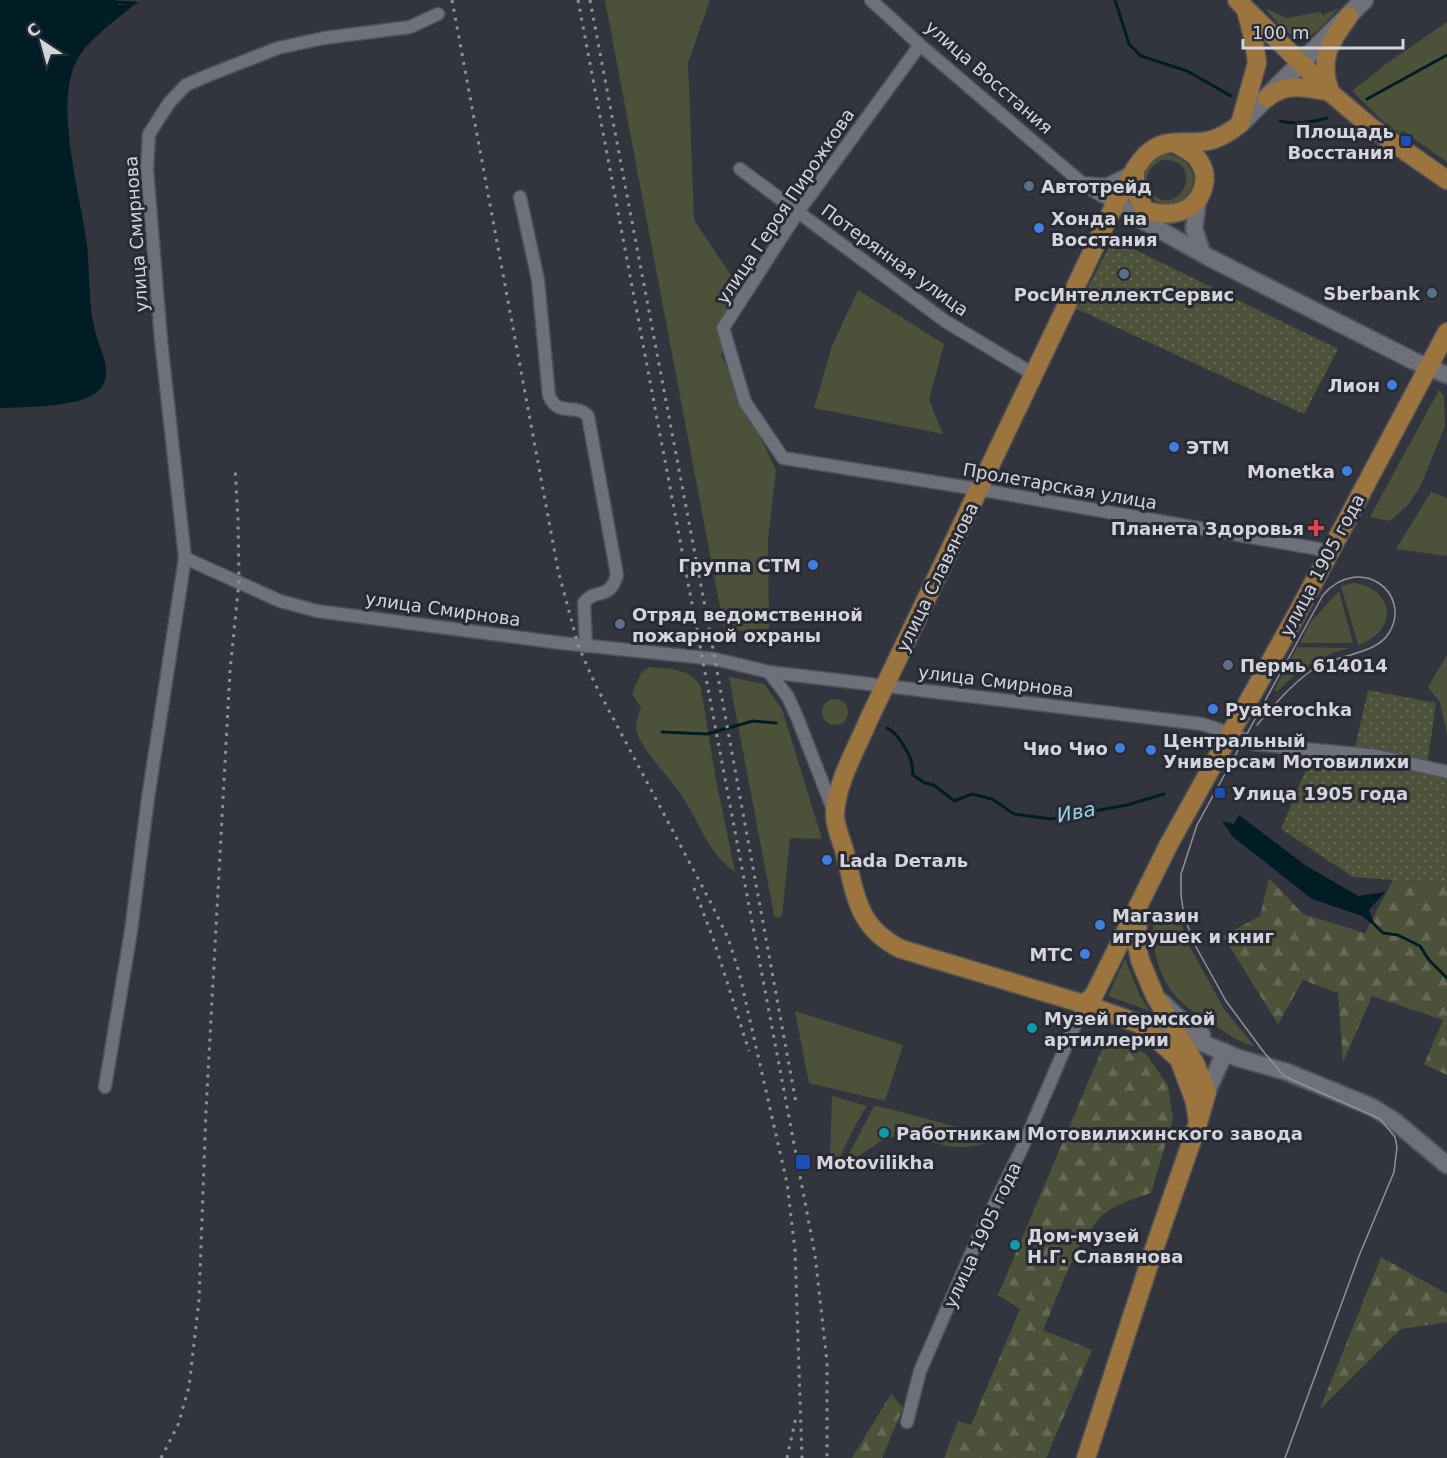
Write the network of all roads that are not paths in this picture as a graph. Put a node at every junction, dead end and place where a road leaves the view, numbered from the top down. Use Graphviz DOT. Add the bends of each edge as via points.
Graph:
graph roads {
  1 [pos="871,0"];
  2 [pos="1364,0"];
  3 [pos="1242,5"];
  4 [pos="438,14"];
  5 [pos="1349,16"];
  6 [pos="920,45"];
  7 [pos="1300,63"];
  8 [pos="1330,92"];
  9 [pos="1267,98"];
  10 [pos="1240,124"];
  11 [pos="1172,142"];
  12 [pos="740,169"];
  13 [pos="1135,170"];
  14 [pos="1447,180"];
  15 [pos="1082,183"];
  16 [pos="520,197"];
  17 [pos="1198,199"];
  18 [pos="1116,202"];
  19 [pos="1145,210"];
  20 [pos="798,212"];
  21 [pos="1181,242"];
  22 [pos="1206,256"];
  23 [pos="1447,332"];
  24 [pos="1428,368"];
  25 [pos="1033,374"];
  26 [pos="1447,375"];
  27 [pos="783,458"];
  28 [pos="979,491"];
  29 [pos="1330,551"];
  30 [pos="185,558"];
  31 [pos="585,646"];
  32 [pos="769,672"];
  33 [pos="885,686"];
  34 [pos="1229,734"];
  35 [pos="1447,772"];
  36 [pos="835,815"];
  37 [pos="1144,892"];
  38 [pos="1155,996"];
  39 [pos="1084,1004"];
  40 [pos="1140,1024"];
  41 [pos="1176,1032"];
  42 [pos="1225,1052"];
  43 [pos="1259,1064"];
  44 [pos="105,1087"];
  45 [pos="1207,1092"];
  46 [pos="1198,1123"];
  47 [pos="1447,1165"];
  48 [pos="907,1422"];
  49 [pos="1086,1458"];
  1 -- 6 [label="street, улица Восстания"];
  2 -- 5 [label="main road"];
  3 -- 7 [label="main road"];
  3 -- 10 [label="main road" via="1257,63"];
  4 -- 30 [label="street, улица Смирнова" via="410,27 278,48 210,75 186,85 168,103 149,134 147,169 161,340"];
  5 -- 7 [label="main road"];
  5 -- 8 [label="main road" via="1331,40 1326,58"];
  6 -- 15 [label="street, улица Восстания"];
  6 -- 20 [label="street, улица Героя Пирожкова"];
  7 -- 8 [label="main road"];
  7 -- 9 [label="main road"];
  8 -- 9 [label="main road" via="1293,86 1275,90"];
  8 -- 14 [label="main road" via="1378,133"];
  9 -- 10 [label="main road"];
  10 -- 11 [label="main road" via="1206,142"];
  11 -- 13 [label="main road" via="1147,153"];
  11 -- 17 [label="main road" via="1199,160 1205,179"];
  12 -- 20 [label="street, Потерянная улица"];
  13 -- 15 [label="street" via="1106,185"];
  13 -- 18 [label="main road"];
  13 -- 19 [label="main road" via="1135,191"];
  15 -- 18 [label="street, улица Восстания"];
  16 -- 31 [label="street" via="538,280 549,396 556,406 579,410 588,416 617,575 611,589 584,603"];
  17 -- 19 [label="main road" via="1180,212 1158,214"];
  17 -- 22 [label="street" via="1194,229"];
  18 -- 19 [label="street, улица Восстания" via="1129,202"];
  18 -- 21 [label="street"];
  18 -- 25 [label="main road, улица Славянова"];
  19 -- 21 [label="street"];
  20 -- 25 [label="street, Потерянная улица" via="945,321"];
  20 -- 27 [label="street, улица Героя Пирожкова" via="723,328 745,402"];
  21 -- 22 [label="street"];
  22 -- 24 [label="street"];
  23 -- 24 [label="main road, улица 1905 года"];
  24 -- 26 [label="street"];
  24 -- 29 [label="main road, улица 1905 года"];
  25 -- 28 [label="main road, улица Славянова"];
  27 -- 28 [label="street, Пролетарская улица"];
  28 -- 29 [label="street, Пролетарская улица"];
  28 -- 33 [label="main road, улица Славянова"];
  29 -- 34 [label="main road, улица 1905 года"];
  30 -- 31 [label="street, улица Смирнова" via="295,607"];
  30 -- 44 [label="street"];
  31 -- 32 [label="street, улица Смирнова" via="715,659"];
  32 -- 33 [label="street, улица Смирнова"];
  32 -- 36 [label="street" via="788,698"];
  33 -- 34 [label="street, улица Смирнова" via="1202,724"];
  33 -- 36 [label="main road, улица Славянова" via="847,771"];
  34 -- 35 [label="street, улица Смирнова" via="1254,744 1378,756"];
  34 -- 37 [label="main road, улица 1905 года"];
  36 -- 39 [label="main road, улица Славянова" via="860,910 879,935 901,949"];
  37 -- 38 [label="main road, улица 1905 года" via="1136,940"];
  37 -- 39 [label="main road, улица 1905 года" via="1094,995"];
  38 -- 41 [label="main road, улица 1905 года"];
  38 -- 43 [label="street" via="1197,1032"];
  39 -- 40 [label="main road, улица Славянова"];
  39 -- 48 [label="street, улица 1905 года" via="920,1371"];
  40 -- 41 [label="street"];
  40 -- 46 [label="main road" via="1179,1059 1195,1102"];
  41 -- 42 [label="street"];
  41 -- 45 [label="main road, улица 1905 года"];
  42 -- 43 [label="street"];
  42 -- 45 [label="street"];
  43 -- 47 [label="street" via="1372,1107"];
  45 -- 46 [label="main road"];
  46 -- 49 [label="main road"];
}
